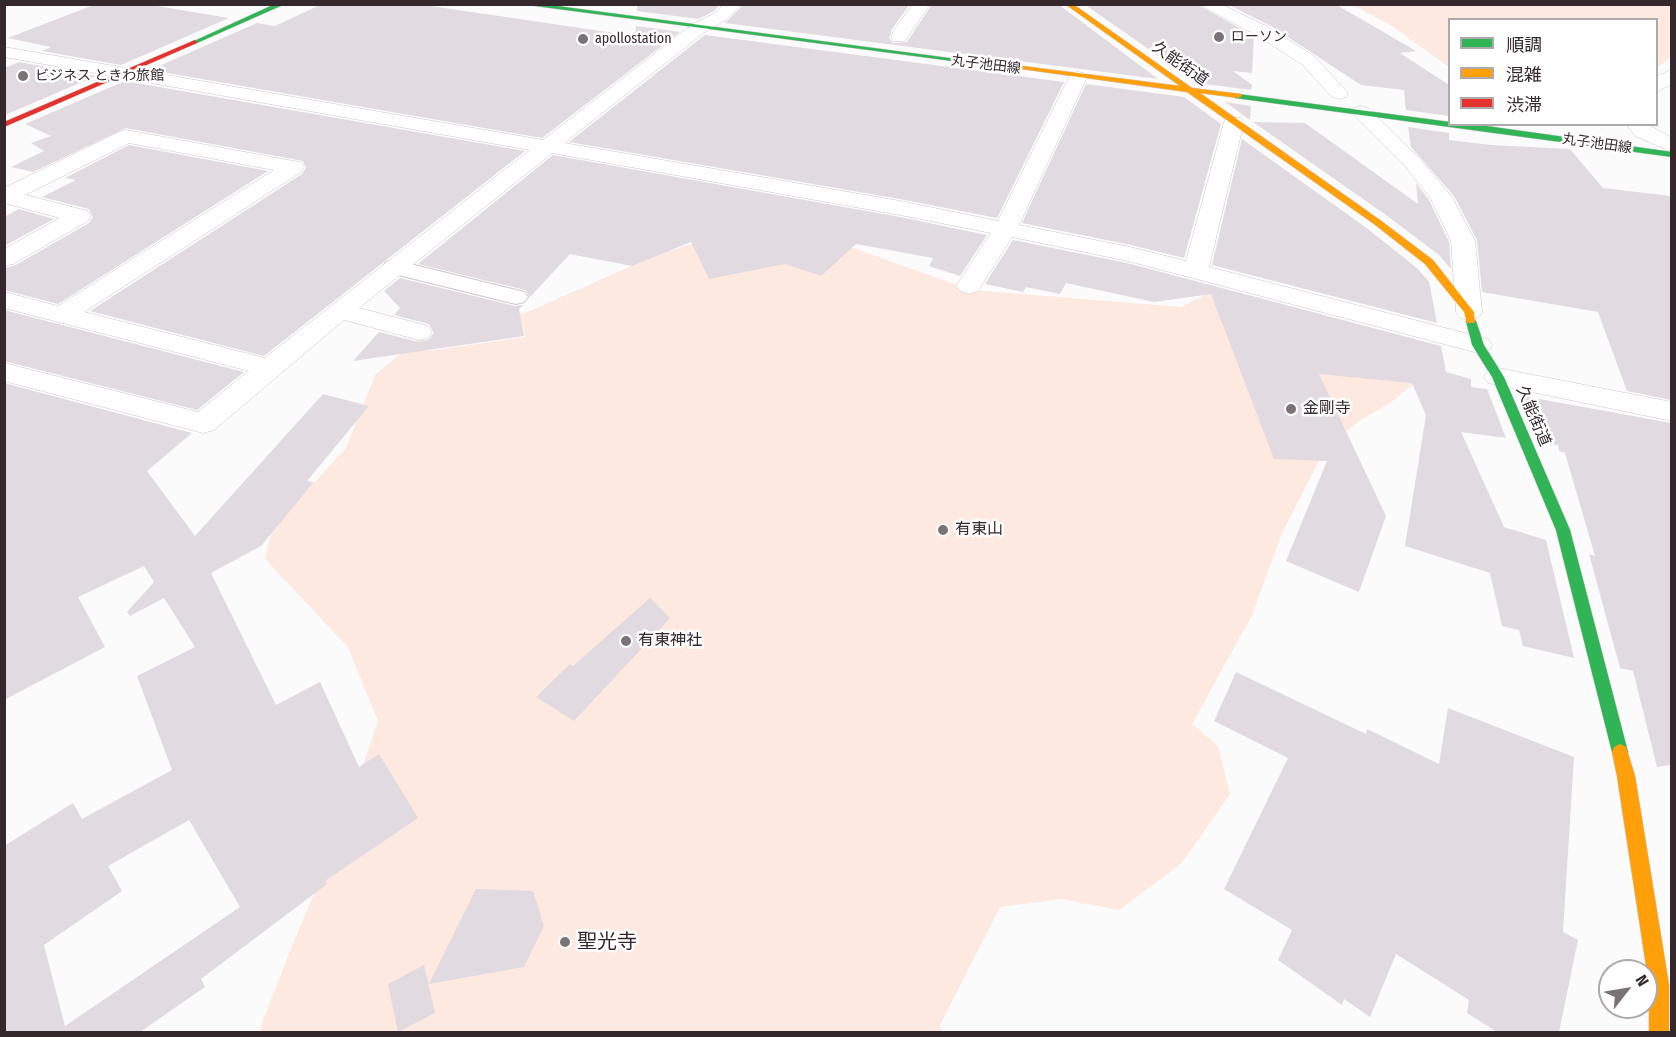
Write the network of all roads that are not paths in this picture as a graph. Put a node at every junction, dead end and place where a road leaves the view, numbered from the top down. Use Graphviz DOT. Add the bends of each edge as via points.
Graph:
graph roads {
  1 [pos="282,4"];
  2 [pos="523,4"];
  3 [pos="633,4"];
  4 [pos="922,4"];
  5 [pos="1068,4"];
  6 [pos="1206,4"];
  7 [pos="727,10"];
  8 [pos="816,27"];
  9 [pos="699,28"];
  10 [pos="899,38"];
  11 [pos="4,52"];
  12 [pos="1136,68"];
  13 [pos="1160,71"];
  14 [pos="122,74"];
  15 [pos="1671,74"];
  16 [pos="1193,75"];
  17 [pos="1078,77"];
  18 [pos="1658,85"];
  19 [pos="1189,91"];
  20 [pos="1316,91"];
  21 [pos="1350,100"];
  22 [pos="1234,122"];
  23 [pos="1448,124"];
  24 [pos="4,125"];
  25 [pos="1465,126"];
  26 [pos="1633,129"];
  27 [pos="1671,136"];
  28 [pos="1671,146"];
  29 [pos="546,148"];
  30 [pos="1671,154"];
  31 [pos="5,196"];
  32 [pos="1005,229"];
  33 [pos="4,259"];
  34 [pos="394,267"];
  35 [pos="1196,271"];
  36 [pos="969,286"];
  37 [pos="516,297"];
  38 [pos="4,300"];
  39 [pos="32,307"];
  40 [pos="339,311"];
  41 [pos="1469,312"];
  42 [pos="62,315"];
  43 [pos="4,324"];
  44 [pos="419,332"];
  45 [pos="1478,345"];
  46 [pos="271,368"];
  47 [pos="4,372"];
  48 [pos="1498,377"];
  49 [pos="1671,412"];
  50 [pos="1660,919"];
  51 [pos="1659,1032"];
  1 -- 14 [label="street"];
  2 -- 9 [label="street, 丸子池田線"];
  3 -- 7 [label="street"];
  4 -- 10 [label="street"];
  5 -- 13 [label="street, 久能街道"];
  6 -- 21 [label="street" via="1263,32 1309,62"];
  7 -- 8 [label="street"];
  7 -- 9 [label="street"];
  9 -- 17 [label="street, 丸子池田線"];
  9 -- 29 [label="street"];
  11 -- 14 [label="street"];
  12 -- 13 [label="street"];
  13 -- 16 [label="street"];
  13 -- 19 [label="street, 久能街道"];
  14 -- 24 [label="street"];
  14 -- 29 [label="street"];
  15 -- 18 [label="street"];
  17 -- 19 [label="street, 丸子池田線"];
  17 -- 32 [label="street"];
  19 -- 21 [label="street, 丸子池田線"];
  19 -- 22 [label="street, 久能街道"];
  20 -- 21 [label="street, 丸子池田線"];
  21 -- 23 [label="street, 丸子池田線"];
  21 -- 41 [label="street" via="1441,197 1462,241"];
  22 -- 35 [label="street"];
  22 -- 41 [label="street, 久能街道" via="1429,262"];
  25 -- 30 [label="street, 丸子池田線"];
  26 -- 27 [label="street, 丸子池田線"];
  26 -- 28 [label="street"];
  29 -- 32 [label="street"];
  29 -- 34 [label="street"];
  31 -- 33 [label="street" via="80,216"];
  31 -- 42 [label="street" via="126,136 293,167"];
  32 -- 35 [label="street"];
  32 -- 36 [label="street"];
  34 -- 37 [label="lane"];
  34 -- 40 [label="street"];
  35 -- 45 [label="street"];
  38 -- 39 [label="street"];
  39 -- 42 [label="street"];
  39 -- 43 [label="street"];
  40 -- 44 [label="street"];
  40 -- 46 [label="street"];
  41 -- 45 [label="street, 久能街道"];
  42 -- 46 [label="street"];
  45 -- 48 [label="street, 久能街道"];
  46 -- 47 [label="street" via="203,423"];
  48 -- 49 [label="street"];
  48 -- 50 [label="street, 久能街道" via="1563,530"];
  50 -- 51 [label="street, 久能街道"];
}
